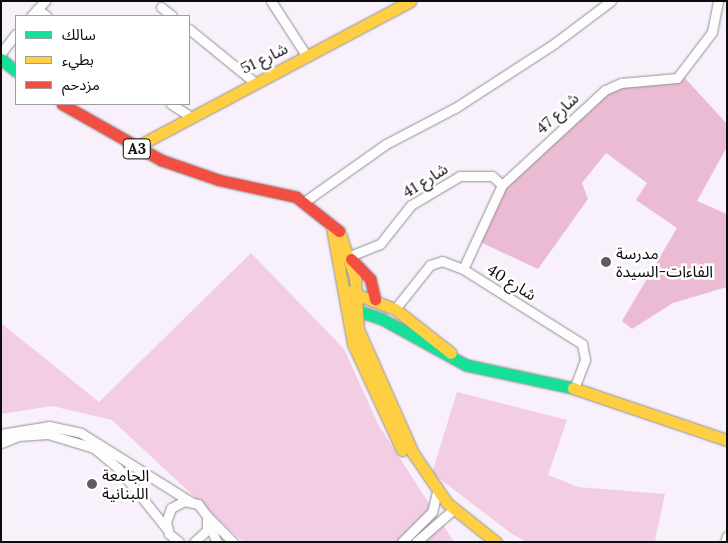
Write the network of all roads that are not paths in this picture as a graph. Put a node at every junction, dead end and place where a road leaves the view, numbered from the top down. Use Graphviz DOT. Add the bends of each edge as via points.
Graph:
graph roads {
  1 [pos="45,1"];
  2 [pos="271,1"];
  3 [pos="410,1"];
  4 [pos="611,1"];
  5 [pos="718,1"];
  6 [pos="161,7"];
  7 [pos="34,13"];
  8 [pos="171,15"];
  9 [pos="190,31"];
  10 [pos="15,35"];
  11 [pos="1,52"];
  12 [pos="306,55"];
  13 [pos="1,59"];
  14 [pos="15,69"];
  15 [pos="253,81"];
  16 [pos="64,105"];
  17 [pos="173,105"];
  18 [pos="188,115"];
  19 [pos="134,148"];
  20 [pos="502,185"];
  21 [pos="304,202"];
  22 [pos="332,228"];
  23 [pos="350,258"];
  24 [pos="463,269"];
  25 [pos="351,292"];
  26 [pos="375,299"];
  27 [pos="351,308"];
  28 [pos="395,309"];
  29 [pos="466,365"];
  30 [pos="574,388"];
  31 [pos="1,434"];
  32 [pos="727,440"];
  33 [pos="1,443"];
  34 [pos="436,498"];
  35 [pos="191,502"];
  36 [pos="450,511"];
  37 [pos="207,519"];
  38 [pos="167,529"];
  39 [pos="727,536"];
  40 [pos="178,542"];
  41 [pos="194,542"];
  42 [pos="218,542"];
  43 [pos="233,542"];
  44 [pos="402,542"];
  45 [pos="416,542"];
  46 [pos="487,542"];
  47 [pos="496,542"];
  48 [pos="724,542"];
  1 -- 7 [label="street"];
  2 -- 12 [label="street"];
  3 -- 12 [label="main road, شارع 51"];
  4 -- 21 [label="street" via="555,43 455,108 386,144"];
  5 -- 20 [label="street, شارع 47" via="712,32 677,78 621,83 605,90"];
  6 -- 8 [label="street"];
  9 -- 15 [label="street"];
  10 -- 11 [label="street"];
  12 -- 15 [label="main road, شارع 51"];
  13 -- 14 [label="main road"];
  15 -- 18 [label="main road, شارع 51"];
  16 -- 19 [label="main road, A3"];
  17 -- 18 [label="street"];
  18 -- 19 [label="main road, شارع 51"];
  19 -- 21 [label="main road, A3" via="219,180 280,191"];
  20 -- 23 [label="street, شارع 41" via="492,176 460,176 411,205 380,244"];
  20 -- 24 [label="street, شارع 47"];
  21 -- 22 [label="main road, A3"];
  22 -- 23 [label="main road, A3" via="341,233"];
  22 -- 25 [label="main road, A3"];
  23 -- 25 [label="main road, A3"];
  23 -- 26 [label="main road" via="370,279"];
  24 -- 28 [label="street, شارع 40" via="442,262 430,265"];
  24 -- 30 [label="street, شارع 40" via="582,344 585,360"];
  25 -- 26 [label="main road"];
  25 -- 27 [label="main road, A3"];
  26 -- 28 [label="main road"];
  27 -- 29 [label="main road"];
  27 -- 34 [label="main road, A3" via="364,345"];
  28 -- 29 [label="main road"];
  29 -- 30 [label="main road"];
  30 -- 32 [label="main road" via="659,413"];
  31 -- 35 [label="street" via="50,426 81,433"];
  33 -- 38 [label="street" via="18,436 48,434 94,448 118,468"];
  34 -- 36 [label="main road, A3"];
  34 -- 44 [label="street" via="428,518"];
  35 -- 37 [label="street"];
  35 -- 38 [label="street" via="171,508"];
  36 -- 45 [label="street"];
  36 -- 46 [label="main road, A3"];
  36 -- 47 [label="main road, A3"];
  37 -- 41 [label="street" via="203,536"];
  37 -- 42 [label="street"];
  37 -- 43 [label="street"];
  38 -- 40 [label="street"];
  39 -- 48 [label="street"];
}
